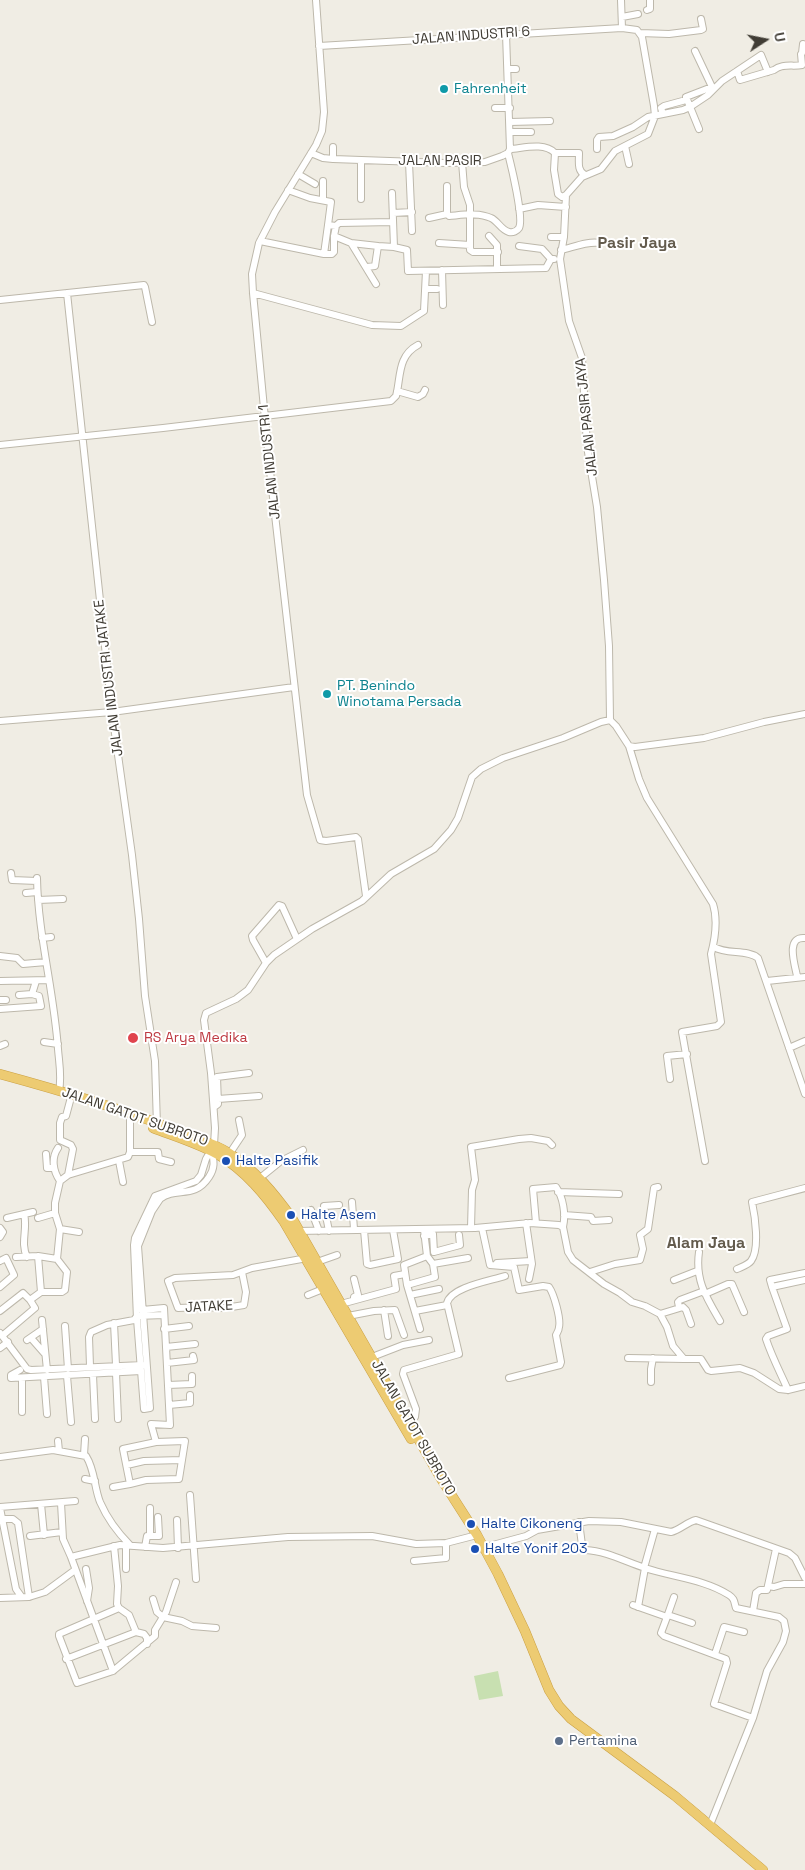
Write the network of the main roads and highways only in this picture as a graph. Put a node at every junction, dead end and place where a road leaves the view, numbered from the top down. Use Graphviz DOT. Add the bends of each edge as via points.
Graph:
graph roads {
  1 [pos="0,1074"];
  2 [pos="0,1080"];
  3 [pos="131,1116"];
  4 [pos="157,1126"];
  5 [pos="213,1148"];
  6 [pos="295,1232"];
  7 [pos="312,1258"];
  8 [pos="409,1430"];
  9 [pos="708,1827"];
  10 [pos="754,1870"];
  11 [pos="763,1870"];
  1 -- 3 [label="highway, JALAN GATOT SUBROTO"];
  2 -- 3 [label="highway, JALAN GATOT SUBROTO"];
  3 -- 4 [label="highway, JALAN GATOT SUBROTO"];
  4 -- 5 [label="highway, JALAN GATOT SUBROTO"];
  4 -- 5 [label="highway, JALAN GATOT SUBROTO" via="167,1134"];
  5 -- 6 [label="highway, JALAN GATOT SUBROTO" via="256,1185"];
  5 -- 6 [label="highway, JALAN GATOT SUBROTO" via="230,1153 260,1178 279,1201"];
  6 -- 7 [label="highway, JALAN GATOT SUBROTO"];
  7 -- 8 [label="highway, JALAN GATOT SUBROTO" via="372,1356"];
  7 -- 8 [label="highway, JALAN GATOT SUBROTO" via="324,1290"];
  8 -- 9 [label="highway, JALAN GATOT SUBROTO" via="498,1574 559,1706 595,1741"];
  9 -- 10 [label="highway, JALAN GATOT SUBROTO"];
  9 -- 11 [label="highway, JALAN GATOT SUBROTO"];
}
